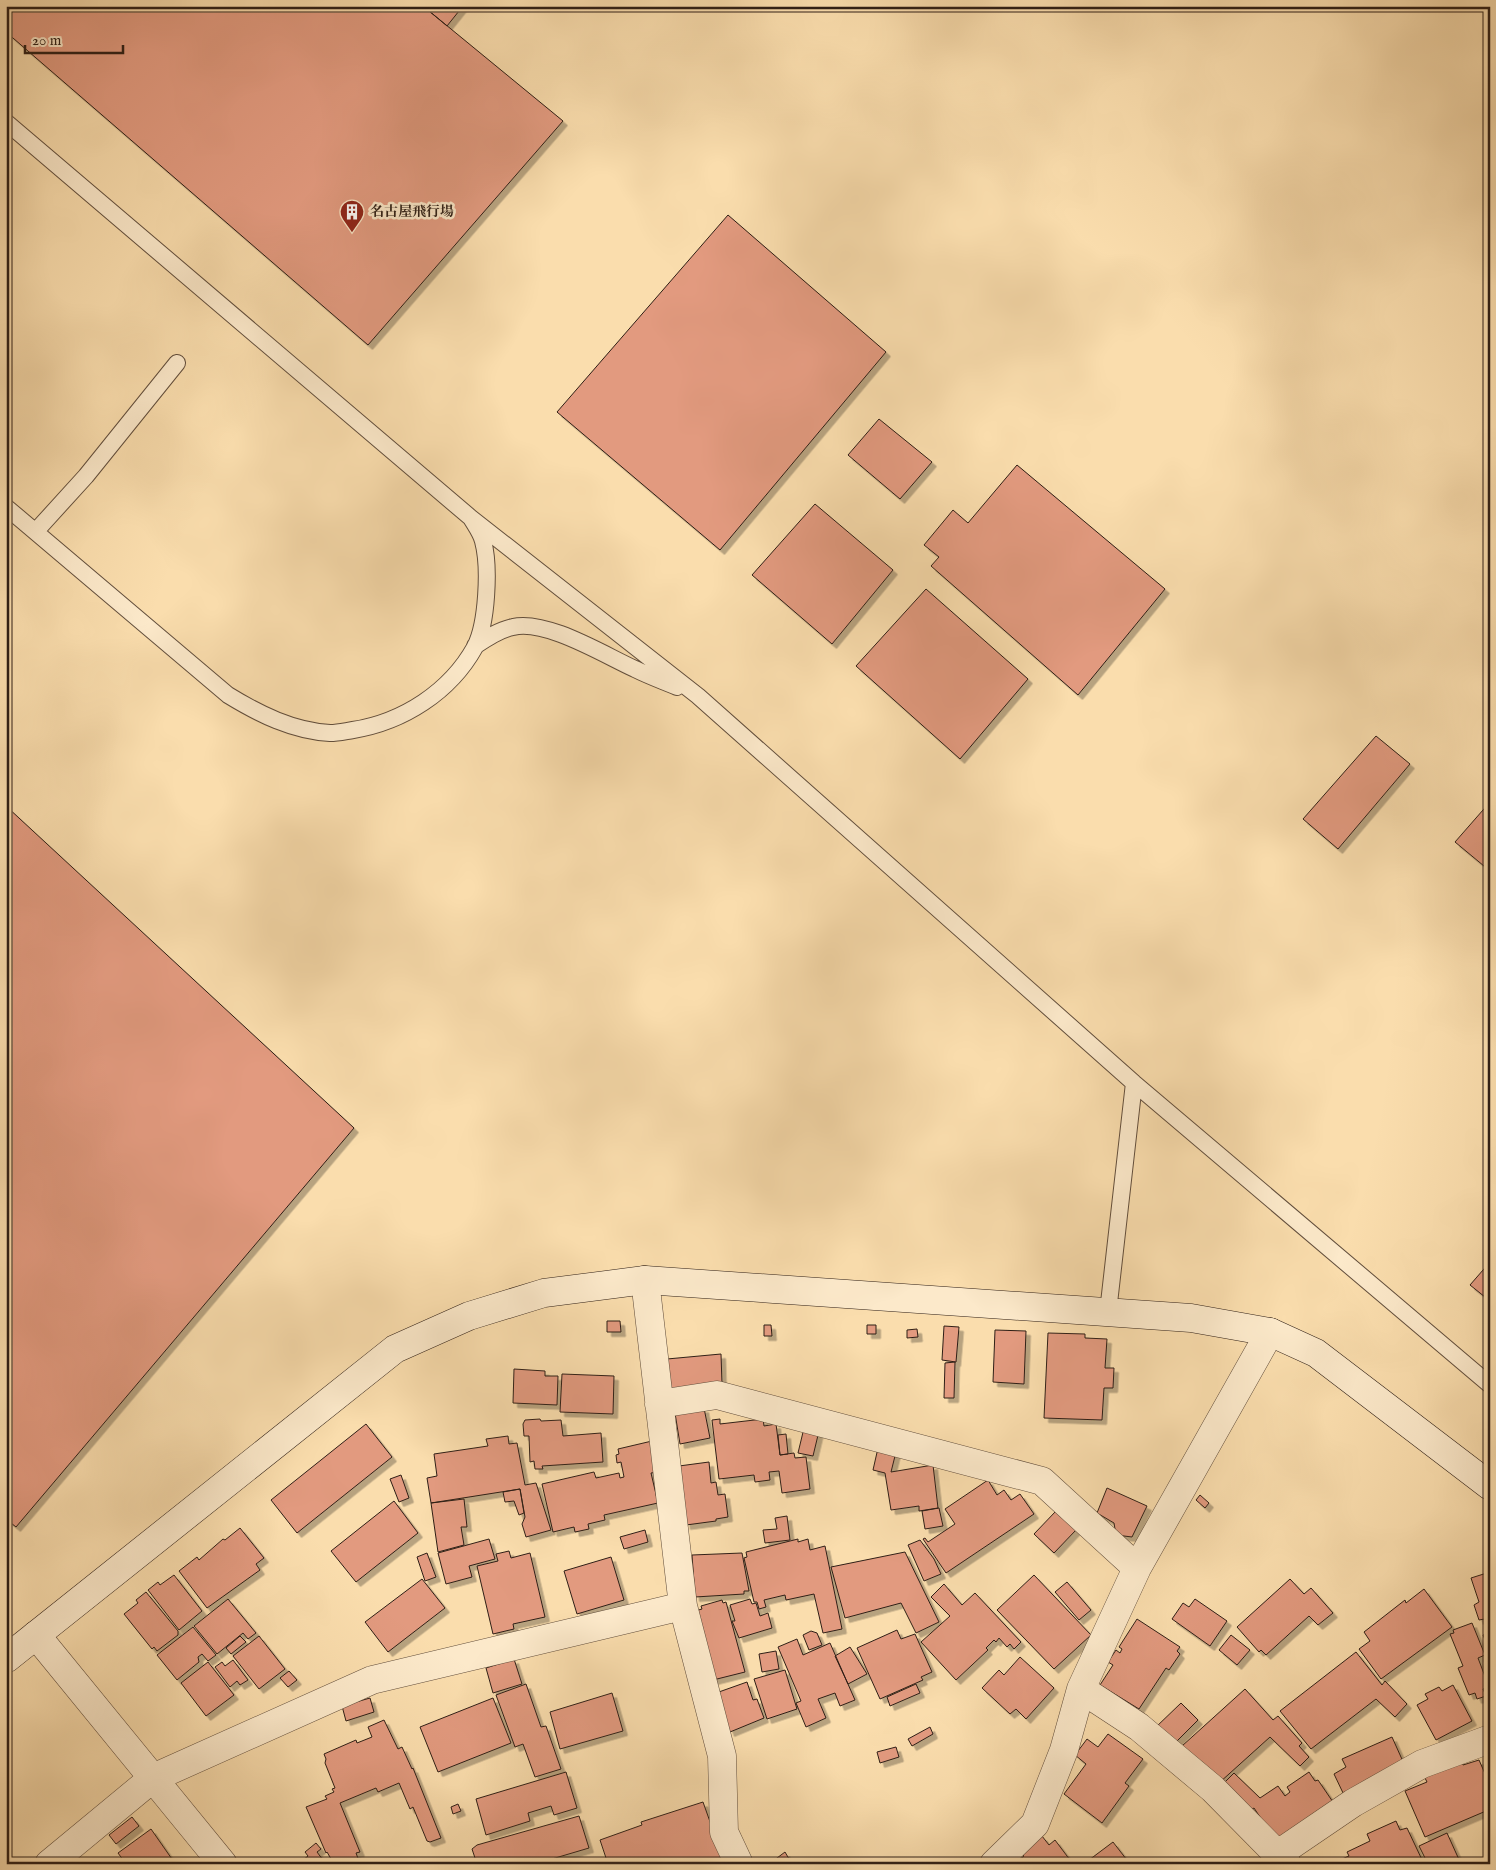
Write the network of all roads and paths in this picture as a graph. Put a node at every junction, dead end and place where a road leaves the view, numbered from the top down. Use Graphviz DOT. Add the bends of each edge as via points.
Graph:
graph roads {
  1 [pos="6,122"];
  2 [pos="176,363"];
  3 [pos="6,507"];
  4 [pos="471,518"];
  5 [pos="36,532"];
  6 [pos="475,646"];
  7 [pos="698,696"];
  8 [pos="1134,1083"];
  9 [pos="645,1280"];
  10 [pos="1108,1312"];
  11 [pos="1270,1332"];
  12 [pos="1490,1384"];
  13 [pos="658,1404"];
  14 [pos="1490,1486"];
  15 [pos="1137,1568"];
  16 [pos="683,1606"];
  17 [pos="36,1635"];
  18 [pos="6,1659"];
  19 [pos="1081,1689"];
  20 [pos="1490,1739"];
  21 [pos="153,1778"];
  22 [pos="1283,1859"];
  23 [pos="49,1864"];
  24 [pos="223,1864"];
  25 [pos="739,1864"];
  26 [pos="994,1864"];
  1 -- 4 [label="lane"];
  2 -- 5 [label="lane" via="86,476"];
  3 -- 5 [label="lane"];
  4 -- 6 [label="lane" via="483,540 486,560 484,617"];
  4 -- 7 [label="lane"];
  5 -- 6 [label="lane" via="228,695 253,711 299,728 332,733 365,728 399,717 430,699 454,675"];
  6 -- 7 [label="lane" via="493,634 514,627 534,626 600,650 634,669"];
  7 -- 8 [label="lane"];
  8 -- 10 [label="lane"];
  8 -- 12 [label="lane"];
  9 -- 10 [label="street"];
  9 -- 13 [label="street"];
  9 -- 17 [label="street" via="544,1293 469,1316 395,1350"];
  10 -- 11 [label="street" via="1191,1318"];
  11 -- 14 [label="street" via="1316,1353"];
  11 -- 15 [label="street"];
  13 -- 15 [label="street" via="717,1395 1042,1481"];
  13 -- 16 [label="street"];
  15 -- 19 [label="street"];
  16 -- 21 [label="street" via="372,1680"];
  16 -- 25 [label="street" via="722,1756 724,1832"];
  17 -- 18 [label="street"];
  17 -- 21 [label="street"];
  19 -- 22 [label="street" via="1139,1727 1213,1789"];
  19 -- 26 [label="street" via="1064,1750 1035,1824"];
  20 -- 22 [label="street" via="1422,1764 1353,1803"];
  21 -- 23 [label="street"];
  21 -- 24 [label="street"];
}
